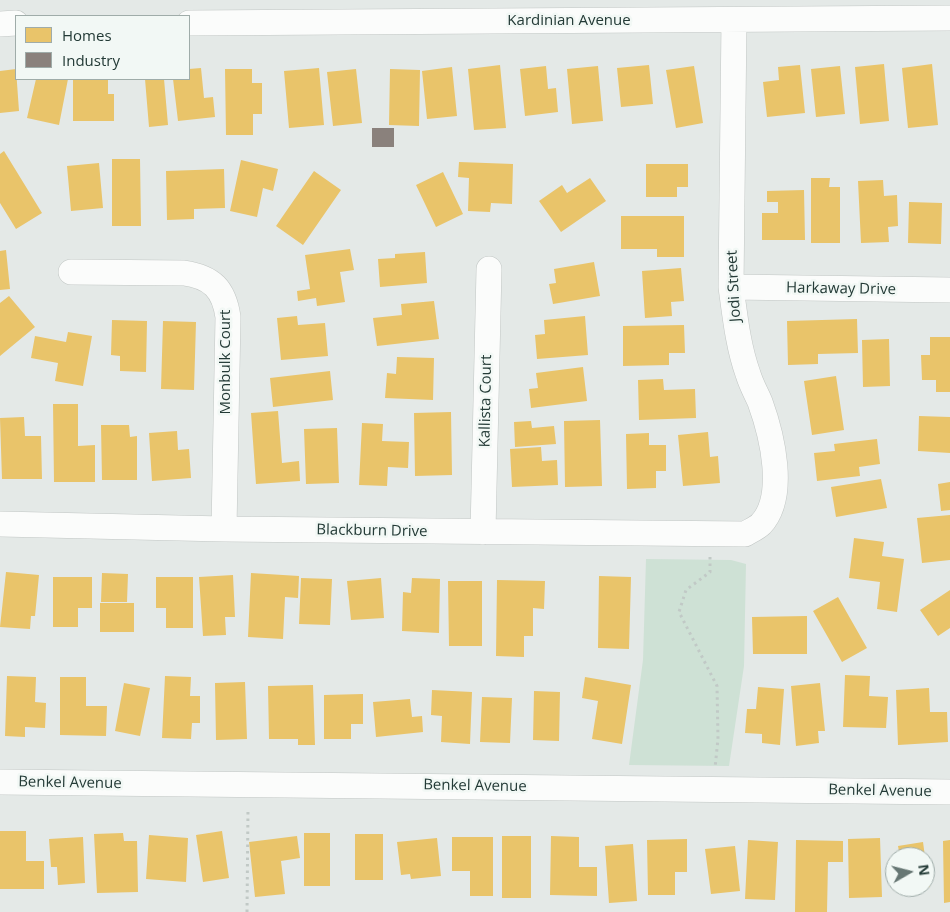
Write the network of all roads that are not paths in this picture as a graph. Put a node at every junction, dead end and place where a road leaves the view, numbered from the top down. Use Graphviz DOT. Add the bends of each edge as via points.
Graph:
graph roads {
  1 [pos="469,11"];
  2 [pos="950,18"];
  3 [pos="734,20"];
  4 [pos="190,23"];
  5 [pos="0,24"];
  6 [pos="15,24"];
  7 [pos="489,269"];
  8 [pos="71,272"];
  9 [pos="731,287"];
  10 [pos="950,290"];
  11 [pos="0,524"];
  12 [pos="224,529"];
  13 [pos="483,532"];
  14 [pos="745,534"];
  15 [pos="0,782"];
  16 [pos="950,792"];
  1 -- 3 [label="street, Kardinian Avenue"];
  1 -- 4 [label="street, Kardinian Avenue"];
  2 -- 3 [label="street, Kardinian Avenue"];
  3 -- 9 [label="street, Jodi Street"];
  5 -- 6 [label="street"];
  7 -- 13 [label="street, Kallista Court"];
  8 -- 12 [label="street, Monbulk Court" via="196,274 221,292 228,317"];
  9 -- 10 [label="street, Harkaway Drive"];
  9 -- 14 [label="street, Jodi Street" via="748,374 771,441 776,472 773,505 761,524"];
  11 -- 12 [label="street, Blackburn Drive"];
  12 -- 13 [label="street, Blackburn Drive"];
  13 -- 14 [label="street, Blackburn Drive"];
  15 -- 16 [label="street, Benkel Avenue"];
}
